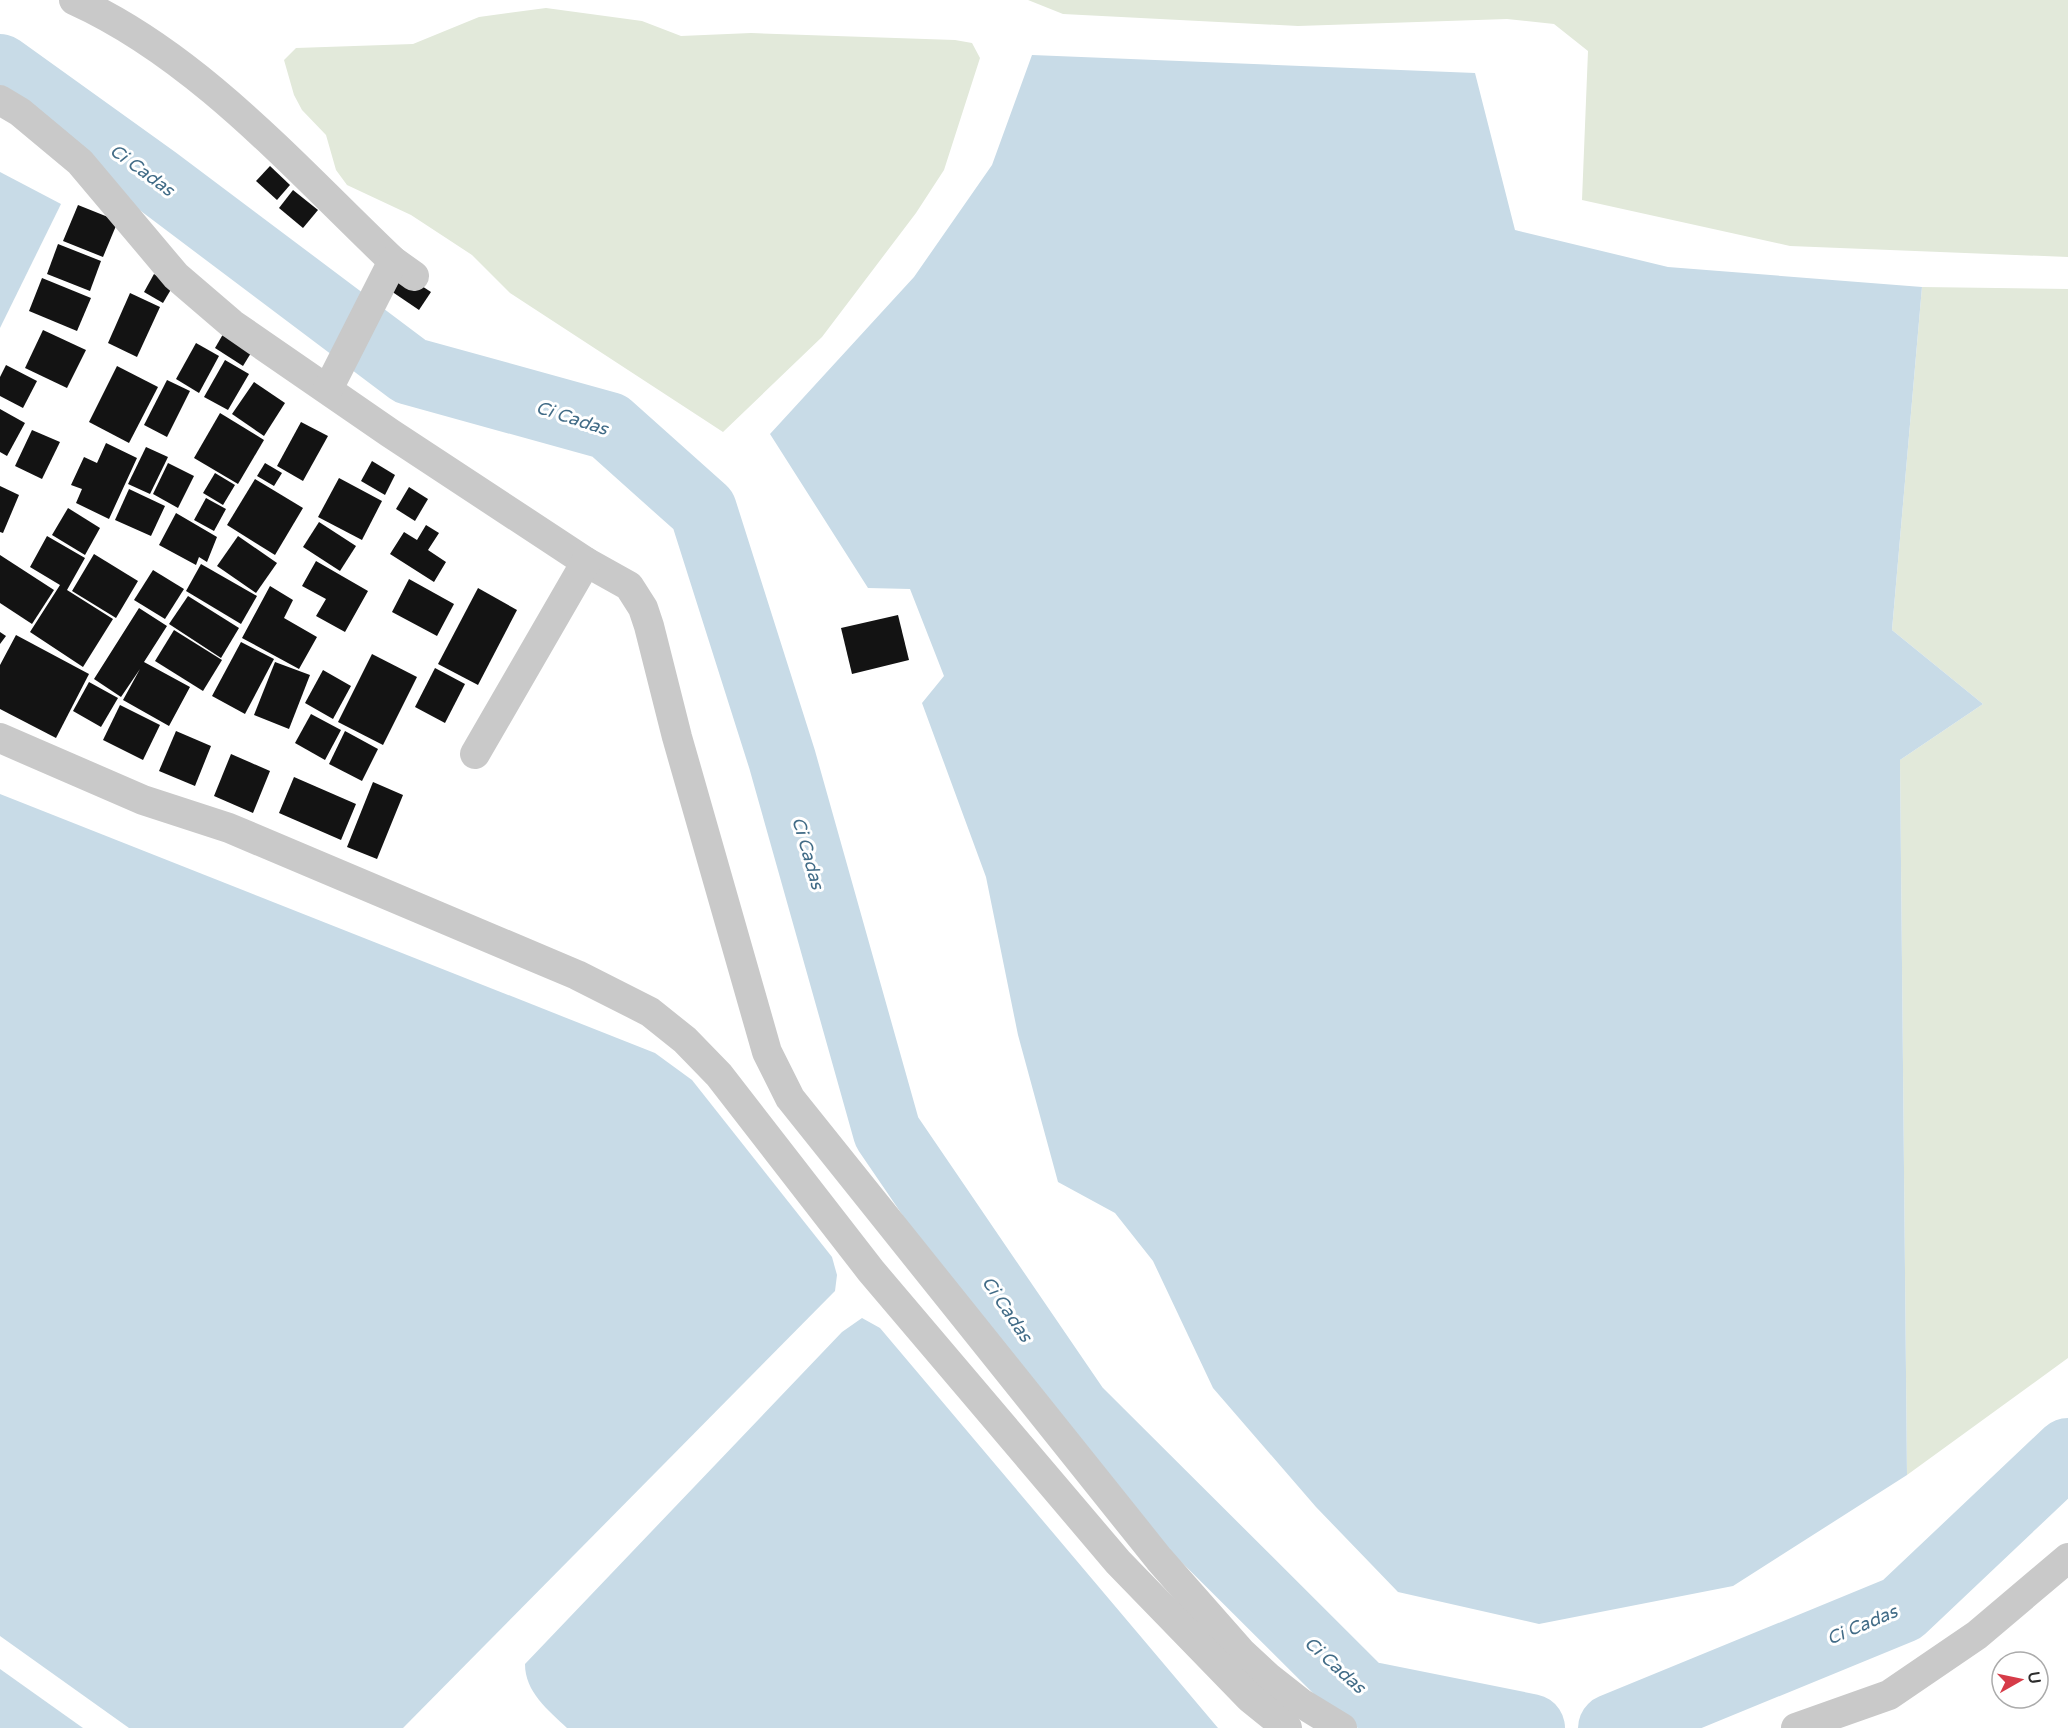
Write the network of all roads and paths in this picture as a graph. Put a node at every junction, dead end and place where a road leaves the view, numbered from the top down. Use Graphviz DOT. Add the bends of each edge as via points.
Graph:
graph roads {
  1 [pos="74,0"];
  2 [pos="0,100"];
  3 [pos="328,389"];
  4 [pos="586,562"];
  5 [pos="0,738"];
  6 [pos="475,754"];
  7 [pos="2068,1558"];
  8 [pos="1287,1728"];
  9 [pos="1342,1728"];
  10 [pos="1796,1728"];
  1 -- 3 [label="street" via="155,44 237,112 404,269 359,324"];
  2 -- 3 [label="street" via="80,162 176,276 202,299"];
  3 -- 4 [label="street"];
  4 -- 6 [label="street"];
  4 -- 9 [label="street" via="628,586 643,608 767,1052 790,1098 1159,1559 1268,1677"];
  5 -- 8 [label="street" via="143,800 229,828 577,975 650,1012 685,1040 718,1075 871,1271 1118,1562 1250,1698"];
  7 -- 10 [label="street" via="1977,1635 1889,1695"];
}
